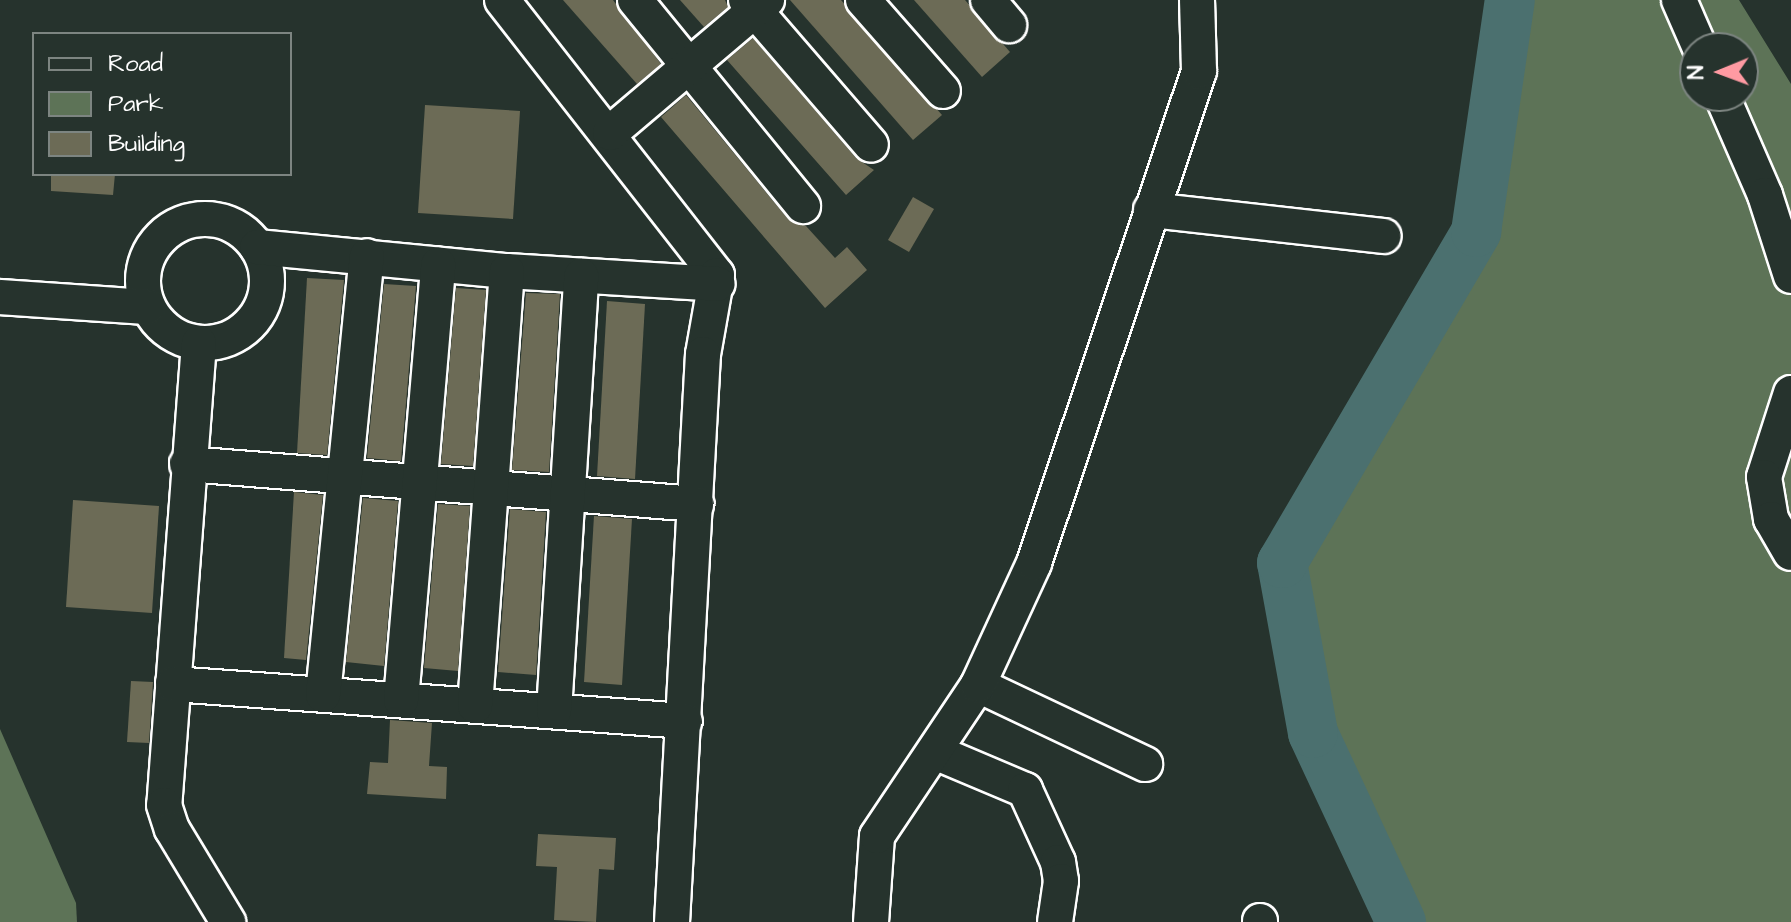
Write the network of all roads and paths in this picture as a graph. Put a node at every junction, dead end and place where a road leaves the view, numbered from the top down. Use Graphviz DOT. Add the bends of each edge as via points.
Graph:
graph roads {
  1 [pos="502,0"];
  2 [pos="635,0"];
  3 [pos="863,0"];
  4 [pos="1197,0"];
  5 [pos="1679,0"];
  6 [pos="756,3"];
  7 [pos="1693,32"];
  8 [pos="689,66"];
  9 [pos="943,91"];
  10 [pos="1729,112"];
  11 [pos="610,133"];
  12 [pos="871,145"];
  13 [pos="803,206"];
  14 [pos="1151,210"];
  15 [pos="1384,236"];
  16 [pos="257,247"];
  17 [pos="367,256"];
  18 [pos="438,265"];
  19 [pos="507,271"];
  20 [pos="581,276"];
  21 [pos="1791,276"];
  22 [pos="718,284"];
  23 [pos="0,297"];
  24 [pos="148,307"];
  25 [pos="199,343"];
  26 [pos="1791,393"];
  27 [pos="187,464"];
  28 [pos="345,476"];
  29 [pos="421,482"];
  30 [pos="493,488"];
  31 [pos="569,494"];
  32 [pos="696,504"];
  33 [pos="1791,553"];
  34 [pos="173,684"];
  35 [pos="978,685"];
  36 [pos="323,695"];
  37 [pos="401,700"];
  38 [pos="475,706"];
  39 [pos="554,711"];
  40 [pos="685,721"];
  41 [pos="935,752"];
  42 [pos="1145,764"];
  43 [pos="228,922"];
  44 [pos="672,922"];
  45 [pos="871,922"];
  46 [pos="1055,922"];
  1 -- 11 [label="street"];
  2 -- 8 [label="street"];
  3 -- 9 [label="street"];
  4 -- 14 [label="street" via="1199,71"];
  5 -- 7 [label="street"];
  6 -- 8 [label="street"];
  6 -- 12 [label="street"];
  8 -- 11 [label="street"];
  8 -- 13 [label="street"];
  10 -- 21 [label="street" via="1765,195"];
  11 -- 22 [label="street" via="712,264"];
  14 -- 15 [label="street"];
  14 -- 35 [label="street" via="1034,563"];
  16 -- 17 [label="street"];
  16 -- 24 [label="street" via="237,228 210,219 169,230 145,265"];
  16 -- 25 [label="street" via="267,273 258,314 239,334"];
  17 -- 18 [label="street"];
  17 -- 28 [label="street"];
  18 -- 19 [label="street"];
  18 -- 29 [label="street"];
  19 -- 20 [label="street"];
  19 -- 30 [label="street"];
  20 -- 22 [label="street"];
  20 -- 31 [label="street"];
  22 -- 32 [label="street" via="703,354"];
  23 -- 24 [label="street"];
  24 -- 25 [label="street" via="174,335"];
  25 -- 27 [label="street"];
  26 -- 33 [label="street" via="1764,477 1771,519"];
  27 -- 28 [label="street"];
  27 -- 34 [label="street"];
  28 -- 29 [label="street"];
  28 -- 36 [label="street"];
  29 -- 30 [label="street"];
  29 -- 37 [label="street"];
  30 -- 31 [label="street"];
  30 -- 38 [label="street"];
  31 -- 32 [label="street"];
  31 -- 39 [label="street"];
  32 -- 40 [label="street"];
  34 -- 36 [label="street"];
  34 -- 43 [label="street" via="164,805 172,829"];
  35 -- 41 [label="street"];
  35 -- 42 [label="street"];
  36 -- 37 [label="street"];
  37 -- 38 [label="street"];
  38 -- 39 [label="street"];
  39 -- 40 [label="street"];
  40 -- 44 [label="street"];
  41 -- 45 [label="street" via="877,836"];
  41 -- 46 [label="street" via="1025,790 1058,862"];
}
